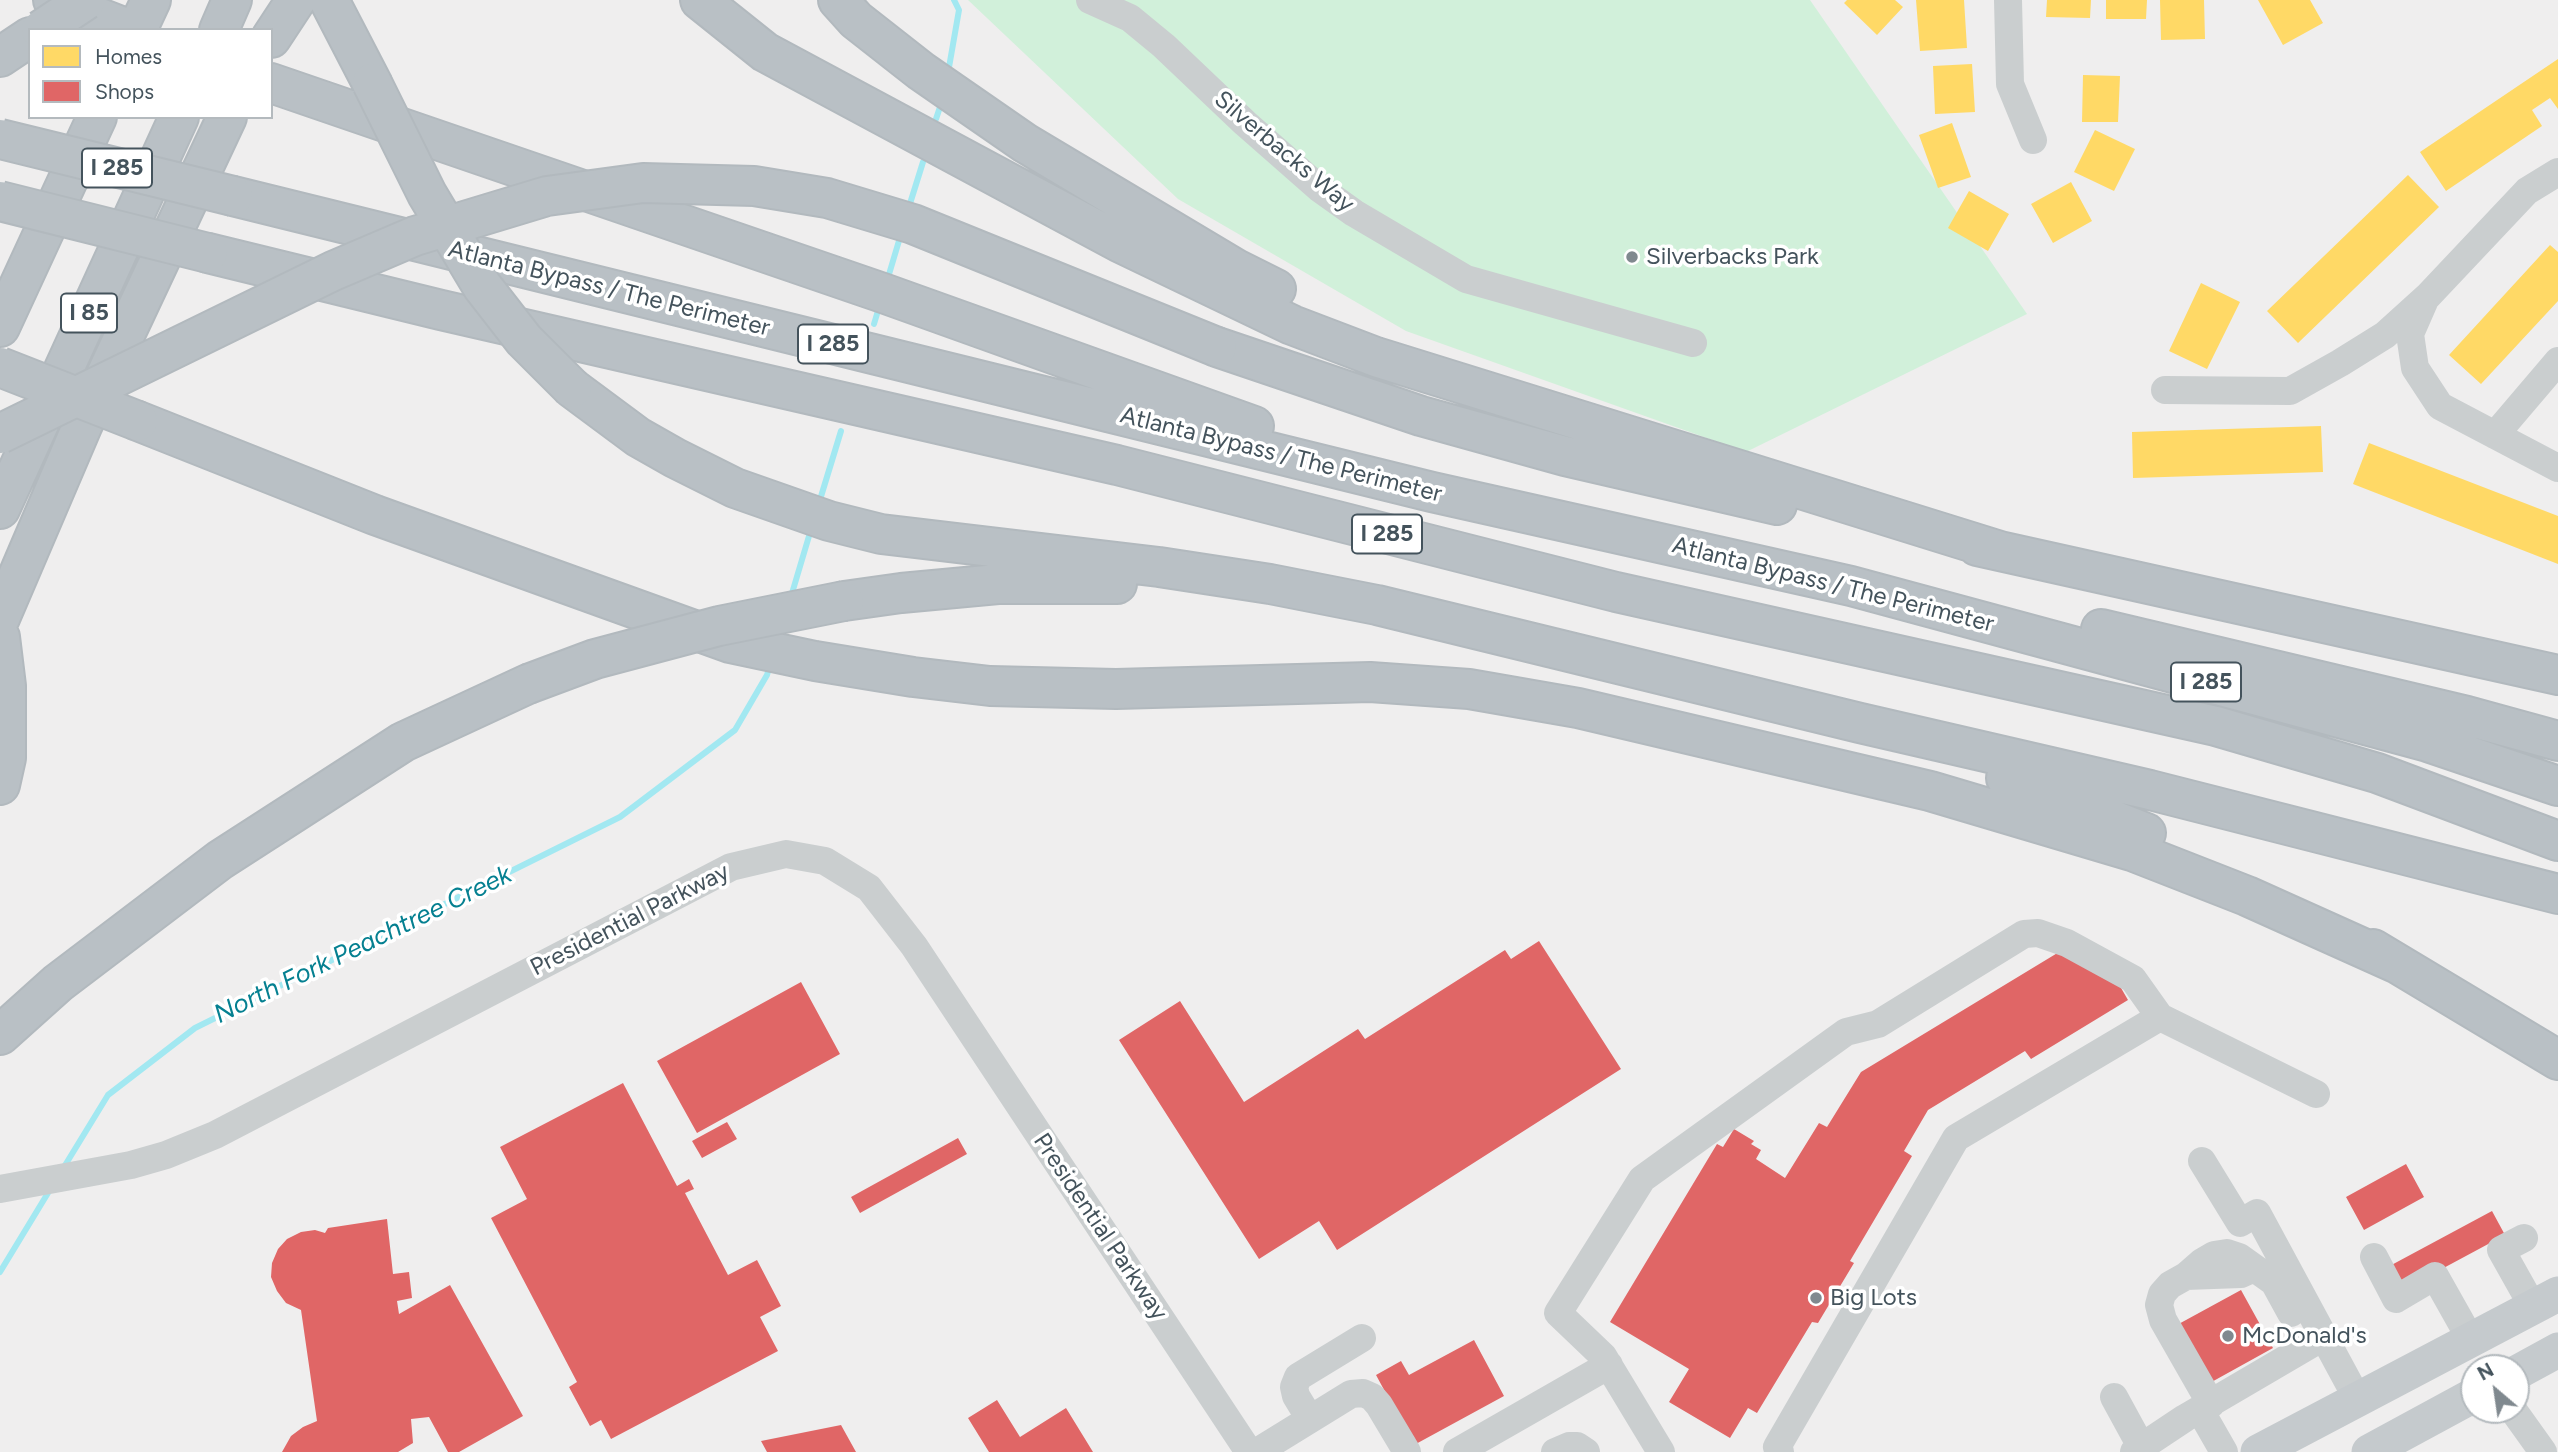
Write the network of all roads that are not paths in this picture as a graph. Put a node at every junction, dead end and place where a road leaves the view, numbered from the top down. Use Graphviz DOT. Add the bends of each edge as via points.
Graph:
graph roads {
  1 [pos="53,0"];
  2 [pos="86,0"];
  3 [pos="151,0"];
  4 [pos="232,0"];
  5 [pos="296,0"];
  6 [pos="329,0"];
  7 [pos="335,0"];
  8 [pos="700,0"];
  9 [pos="838,0"];
  10 [pos="1090,0"];
  11 [pos="2008,0"];
  12 [pos="44,28"];
  13 [pos="126,28"];
  14 [pos="138,28"];
  15 [pos="220,28"];
  16 [pos="273,35"];
  17 [pos="28,38"];
  18 [pos="0,57"];
  19 [pos="372,83"];
  20 [pos="273,84"];
  21 [pos="96,119"];
  22 [pos="178,119"];
  23 [pos="226,119"];
  24 [pos="0,139"];
  25 [pos="2033,140"];
  26 [pos="2558,172"];
  27 [pos="0,201"];
  28 [pos="0,227"];
  29 [pos="206,258"];
  30 [pos="2427,297"];
  31 [pos="0,327"];
  32 [pos="1693,343"];
  33 [pos="2558,361"];
  34 [pos="0,367"];
  35 [pos="2165,390"];
  36 [pos="1527,402"];
  37 [pos="0,434"];
  38 [pos="2495,435"];
  39 [pos="2558,468"];
  40 [pos="1432,492"];
  41 [pos="0,509"];
  42 [pos="2000,551"];
  43 [pos="1851,586"];
  44 [pos="1377,605"];
  45 [pos="0,618"];
  46 [pos="0,637"];
  47 [pos="2558,675"];
  48 [pos="1860,723"];
  49 [pos="2558,741"];
  50 [pos="0,785"];
  51 [pos="2558,786"];
  52 [pos="2558,841"];
  53 [pos="2558,894"];
  54 [pos="2396,963"];
  55 [pos="2160,1017"];
  56 [pos="0,1035"];
  57 [pos="2558,1060"];
  58 [pos="2316,1094"];
  59 [pos="2202,1161"];
  60 [pos="5,1187"];
  61 [pos="2524,1238"];
  62 [pos="2374,1257"];
  63 [pos="2545,1301"];
  64 [pos="1362,1338"];
  65 [pos="2471,1340"];
  66 [pos="2318,1341"];
  67 [pos="2558,1351"];
  68 [pos="1609,1364"];
  69 [pos="2530,1366"];
  70 [pos="2113,1397"];
  71 [pos="2358,1400"];
  72 [pos="2460,1403"];
  73 [pos="2205,1407"];
  74 [pos="1310,1419"];
  75 [pos="2523,1424"];
  76 [pos="2139,1450"];
  77 [pos="1249,1452"];
  78 [pos="1257,1452"];
  79 [pos="1407,1452"];
  80 [pos="1457,1452"];
  81 [pos="1555,1452"];
  82 [pos="1586,1452"];
  83 [pos="1661,1452"];
  84 [pos="1780,1452"];
  85 [pos="2224,1452"];
  86 [pos="2258,1452"];
  87 [pos="2369,1452"];
  88 [pos="2543,1452"];
  1 -- 13 [label="highway"];
  2 -- 12 [label="highway, bridge"];
  3 -- 14 [label="highway"];
  4 -- 15 [label="highway"];
  5 -- 16 [label="highway"];
  6 -- 19 [label="highway"];
  7 -- 19 [label="highway"];
  8 -- 36 [label="highway" via="765,52 1119,242 1304,329 1376,357"];
  9 -- 36 [label="highway" via="921,71 1015,136 1236,269 1312,308"];
  10 -- 32 [label="street, Silverbacks Way" via="1130,18 1156,39 1319,188 1466,279"];
  11 -- 25 [label="street" via="2010,84"];
  17 -- 18 [label="highway"];
  19 -- 44 [label="highway, bridge" via="453,240 524,340 572,388 675,458 735,488 818,518 881,534 1159,567"];
  20 -- 40 [label="highway" via="890,295"];
  21 -- 31 [label="highway"];
  22 -- 41 [label="highway, I 85"];
  23 -- 45 [label="highway" via="83,424"];
  24 -- 40 [label="highway, Atlanta Bypass / The Perimeter / I 285, bridge"];
  26 -- 30 [label="street" via="2528,191"];
  27 -- 29 [label="highway, Atlanta Bypass / The Perimeter / I 285, bridge"];
  28 -- 29 [label="highway"];
  29 -- 52 [label="highway, Atlanta Bypass / The Perimeter / I 285" via="1117,465 1616,592 2216,726 2377,773"];
  30 -- 35 [label="street" via="2385,335 2290,391"];
  30 -- 38 [label="street" via="2410,334 2415,368 2440,406"];
  33 -- 38 [label="street"];
  34 -- 54 [label="highway, bridge" via="375,515 730,643 816,661 990,686 1116,689 1370,682 1469,689 1577,708 1930,791 2132,851"];
  36 -- 42 [label="highway"];
  37 -- 42 [label="highway, bridge" via="333,271 415,236 547,196 643,183 754,186 827,198 913,224 1217,347 1421,416 1765,503"];
  38 -- 39 [label="street"];
  40 -- 43 [label="highway, Atlanta Bypass / The Perimeter / I 285"];
  42 -- 47 [label="highway"];
  43 -- 49 [label="highway" via="2127,633"];
  43 -- 51 [label="highway, Atlanta Bypass / The Perimeter / I 285" via="2428,742"];
  44 -- 48 [label="highway"];
  44 -- 56 [label="highway, bridge" via="1114,583 998,584 844,601 719,626 595,659 528,684 403,742 220,859 58,983"];
  46 -- 50 [label="highway" via="6,686 6,758"];
  48 -- 53 [label="highway" via="2150,790"];
  48 -- 54 [label="highway" via="2095,811 2258,879"];
  54 -- 57 [label="highway"];
  55 -- 58 [label="street"];
  55 -- 68 [label="street" via="2133,979 2067,943 2038,933 2024,934 1878,1024 1846,1032 1642,1179 1558,1312"];
  55 -- 84 [label="street" via="1956,1138 1777,1447"];
  59 -- 66 [label="street" via="2240,1223 2258,1213"];
  60 -- 77 [label="street, Presidential Parkway" via="166,1156 215,1135 730,867 786,854 825,861 869,888 914,946"];
  61 -- 63 [label="street" via="2501,1250"];
  62 -- 65 [label="street" via="2396,1299 2435,1276"];
  63 -- 65 [label="main road"];
  64 -- 74 [label="street" via="1298,1377 1296,1395"];
  65 -- 71 [label="main road"];
  66 -- 71 [label="street"];
  66 -- 73 [label="street"];
  66 -- 73 [label="street" via="2274,1282 2254,1268 2241,1274 2186,1276 2170,1285 2159,1305 2163,1320"];
  67 -- 69 [label="main road"];
  68 -- 80 [label="street"];
  68 -- 83 [label="street"];
  70 -- 76 [label="street"];
  71 -- 86 [label="main road"];
  72 -- 87 [label="main road"];
  73 -- 76 [label="street"];
  73 -- 85 [label="street"];
  74 -- 78 [label="street"];
  74 -- 79 [label="street" via="1351,1394 1363,1393 1379,1405"];
  75 -- 88 [label="street"];
  81 -- 82 [label="street" via="1569,1446"];
}
